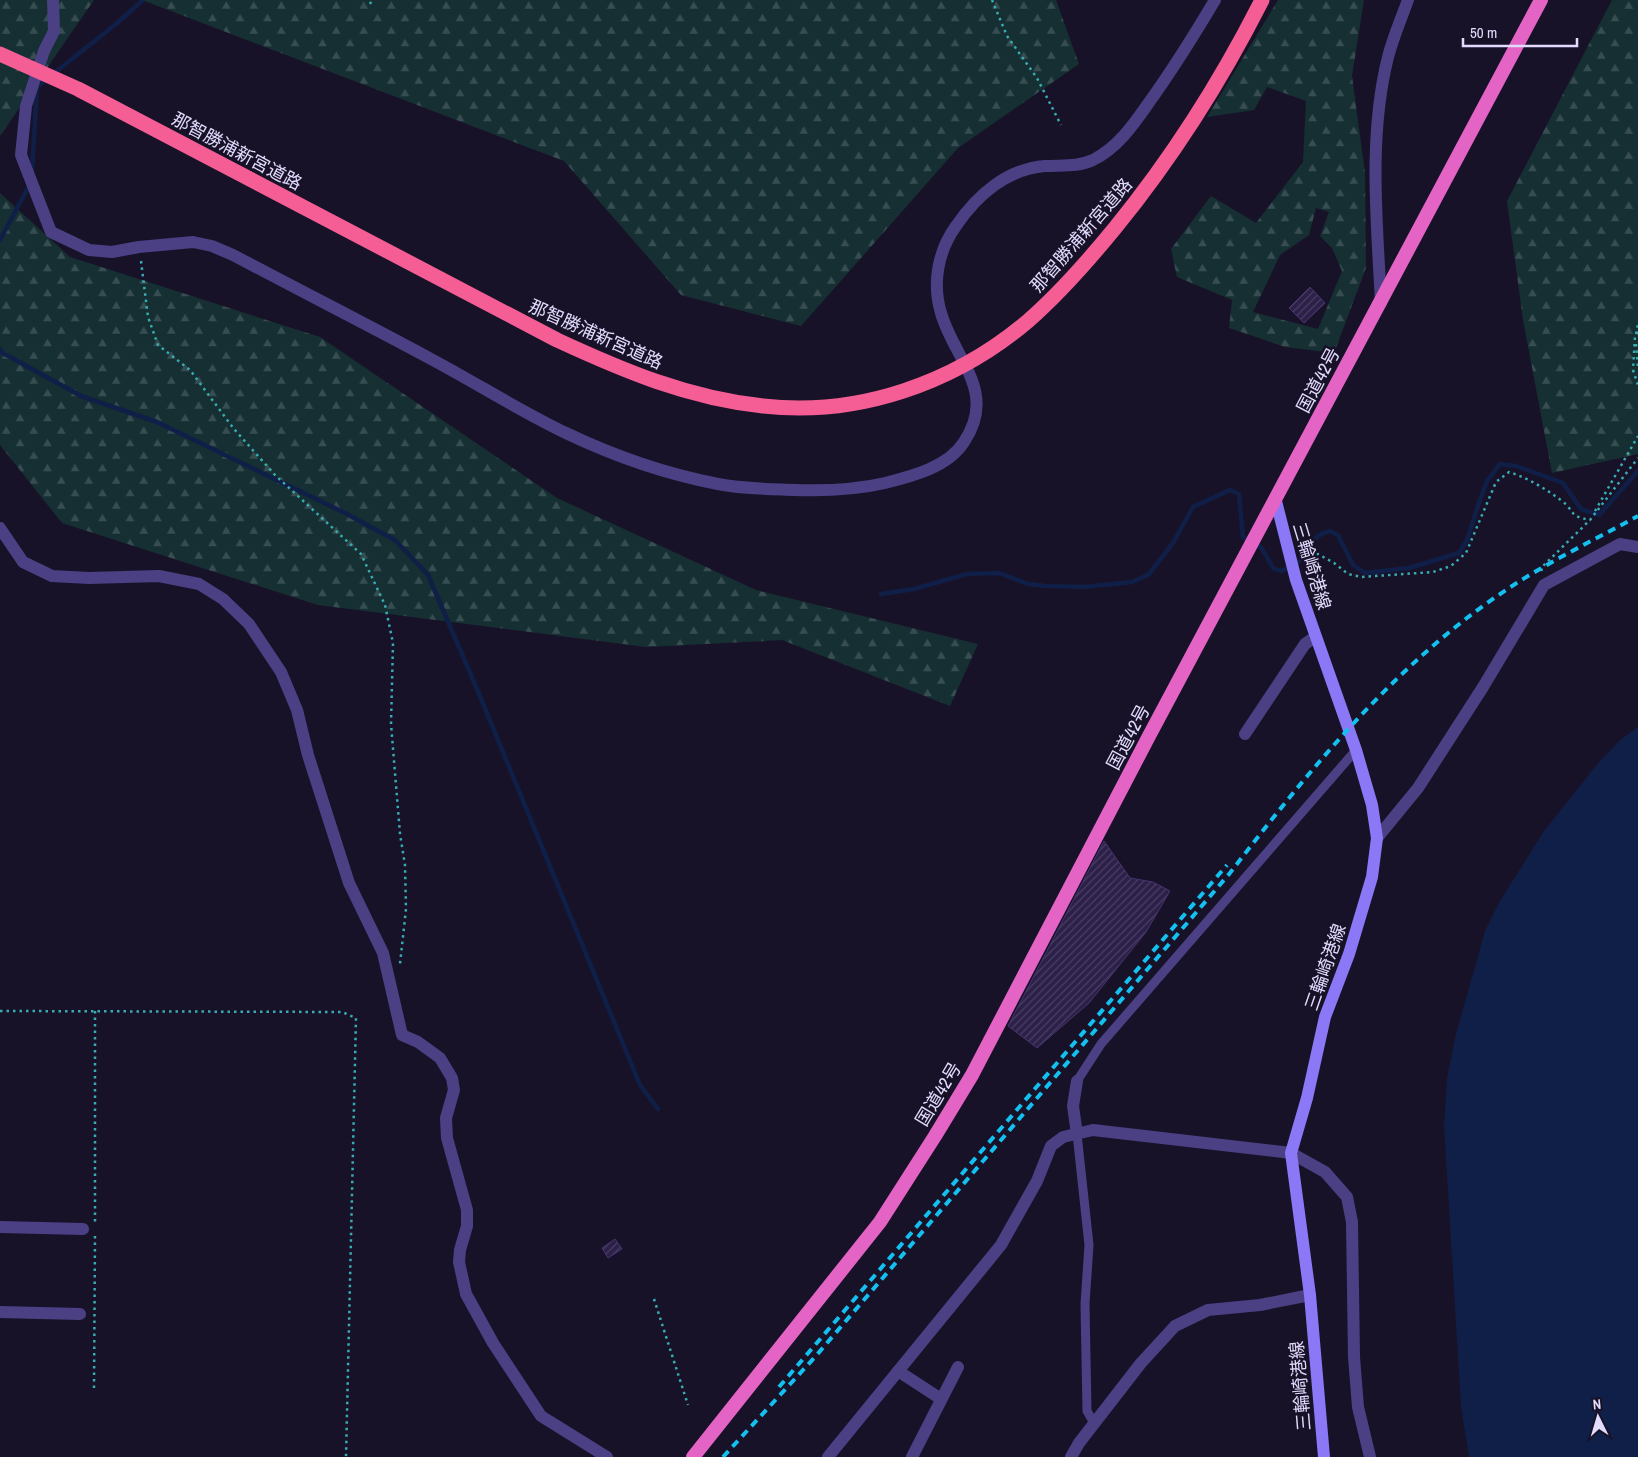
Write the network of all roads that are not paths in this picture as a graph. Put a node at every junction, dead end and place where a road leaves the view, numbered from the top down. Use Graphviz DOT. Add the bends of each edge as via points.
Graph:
graph roads {
  1 [pos="53,0"];
  2 [pos="1215,0"];
  3 [pos="1262,0"];
  4 [pos="1408,0"];
  5 [pos="1541,0"];
  6 [pos="0,54"];
  7 [pos="1381,303"];
  8 [pos="1276,501"];
  9 [pos="0,528"];
  10 [pos="1638,547"];
  11 [pos="1316,636"];
  12 [pos="1245,734"];
  13 [pos="1356,750"];
  14 [pos="1377,838"];
  15 [pos="1077,1081"];
  16 [pos="1077,1134"];
  17 [pos="1291,1153"];
  18 [pos="0,1227"];
  19 [pos="89,1230"];
  20 [pos="1310,1295"];
  21 [pos="0,1312"];
  22 [pos="80,1314"];
  23 [pos="958,1367"];
  24 [pos="898,1371"];
  25 [pos="941,1399"];
  26 [pos="1094,1423"];
  27 [pos="607,1457"];
  28 [pos="692,1457"];
  29 [pos="828,1457"];
  30 [pos="912,1457"];
  31 [pos="1071,1457"];
  32 [pos="1324,1457"];
  33 [pos="1370,1457"];
  1 -- 2 [label="street" via="54,31 26,106 21,155 51,232 89,250 112,252 193,242 212,246 566,433 616,454 720,485 834,491 919,473 957,452 973,428 976,410 974,384 941,315 937,294 939,266 944,247 954,229 980,196 1016,172 1040,167 1074,166 1091,161 1111,149 1130,129 1174,68"];
  3 -- 6 [label="highway, 那智勝浦新宮道路" via="1190,126 1139,199 1070,281 1027,322 958,368 925,384 866,402 798,408 728,401 692,393 612,365 557,340 78,89"];
  4 -- 7 [label="street" via="1388,59 1376,146"];
  5 -- 7 [label="highway, 国道42号"];
  7 -- 8 [label="highway, 国道42号"];
  8 -- 11 [label="main road, 三輪崎港線" via="1296,580"];
  8 -- 28 [label="highway, 国道42号" via="972,1075 935,1136 880,1222"];
  9 -- 27 [label="street" via="23,562 52,576 159,576 198,584 223,599 249,624 281,672 297,710 349,883 383,953 402,1035 440,1058 452,1078 454,1090 446,1118 447,1138 467,1210 459,1262 466,1294 493,1343 541,1416"];
  10 -- 14 [label="street" via="1620,544 1544,585 1418,788"];
  11 -- 12 [label="street" via="1305,644"];
  11 -- 13 [label="main road, 三輪崎港線"];
  13 -- 14 [label="main road, 三輪崎港線" via="1372,806"];
  13 -- 15 [label="lane" via="1101,1044"];
  14 -- 17 [label="main road, 三輪崎港線" via="1372,877 1349,954 1325,1017"];
  15 -- 16 [label="street" via="1073,1106"];
  16 -- 17 [label="street" via="1093,1130"];
  16 -- 24 [label="street" via="1063,1137 1051,1146 1037,1181 1001,1245"];
  16 -- 26 [label="lane" via="1089,1246 1085,1304 1087,1410"];
  17 -- 20 [label="main road, 三輪崎港線"];
  17 -- 33 [label="street" via="1325,1172 1347,1197 1352,1222 1358,1407"];
  18 -- 19 [label="street"];
  20 -- 26 [label="street" via="1260,1305 1208,1310 1175,1326"];
  20 -- 32 [label="main road, 三輪崎港線"];
  21 -- 22 [label="street"];
  23 -- 25 [label="street"];
  24 -- 25 [label="street"];
  24 -- 29 [label="street"];
  25 -- 30 [label="street"];
  26 -- 31 [label="street"];
}
